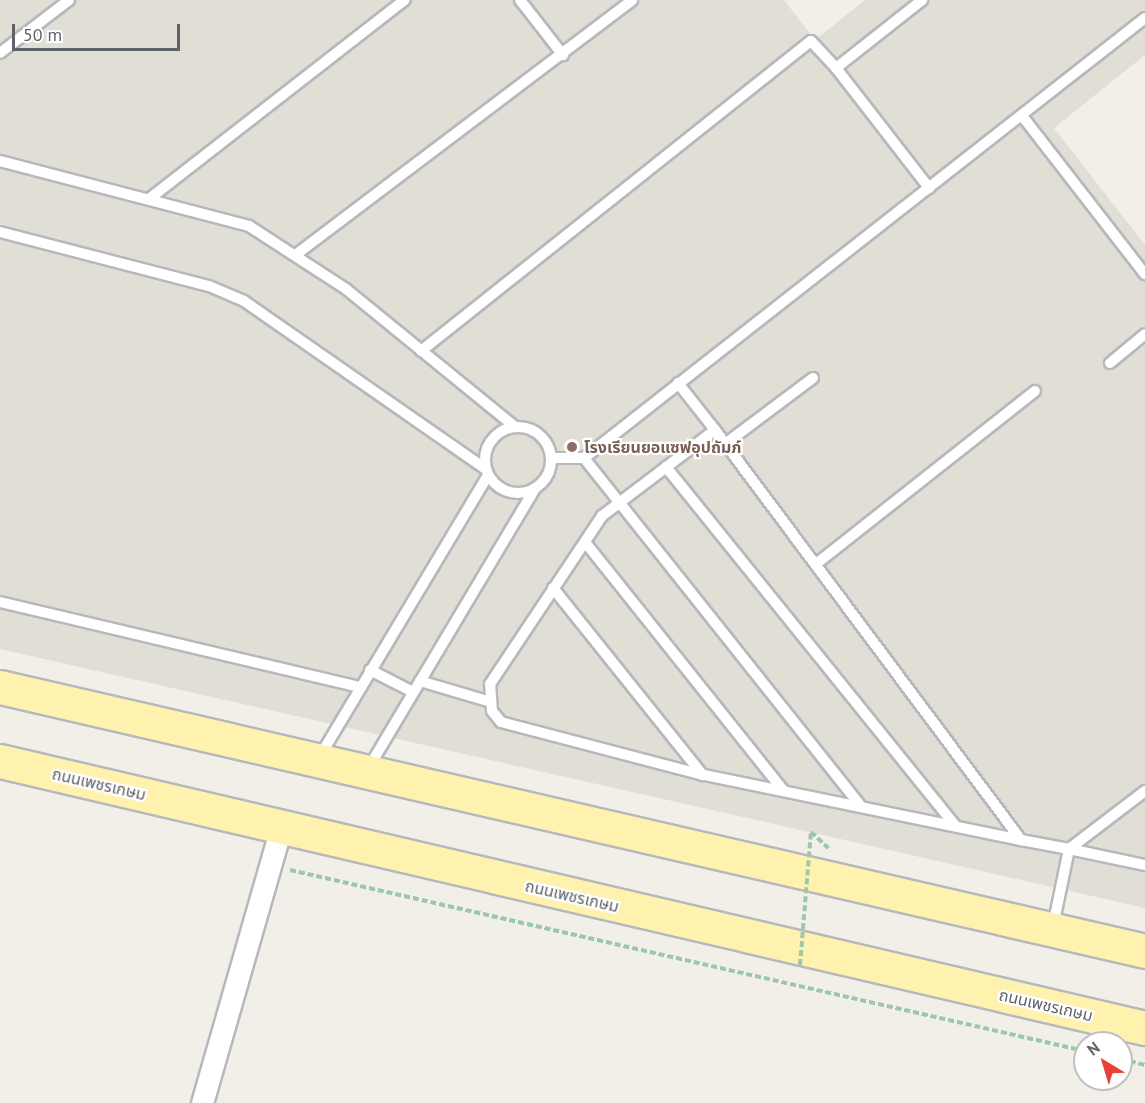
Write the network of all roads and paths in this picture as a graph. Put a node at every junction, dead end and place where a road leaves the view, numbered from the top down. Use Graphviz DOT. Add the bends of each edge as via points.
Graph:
graph roads {
  1 [pos="69,0"];
  2 [pos="405,0"];
  3 [pos="520,0"];
  4 [pos="632,0"];
  5 [pos="922,0"];
  6 [pos="1145,18"];
  7 [pos="0,53"];
  8 [pos="563,55"];
  9 [pos="836,69"];
  10 [pos="1023,117"];
  11 [pos="0,161"];
  12 [pos="929,188"];
  13 [pos="149,199"];
  14 [pos="0,232"];
  15 [pos="298,253"];
  16 [pos="1145,274"];
  17 [pos="1145,334"];
  18 [pos="421,351"];
  19 [pos="1110,363"];
  20 [pos="813,378"];
  21 [pos="678,383"];
  22 [pos="1035,391"];
  23 [pos="514,426"];
  24 [pos="715,430"];
  25 [pos="725,444"];
  26 [pos="552,458"];
  27 [pos="584,458"];
  28 [pos="666,466"];
  29 [pos="487,472"];
  30 [pos="535,489"];
  31 [pos="620,499"];
  32 [pos="585,542"];
  33 [pos="816,564"];
  34 [pos="553,588"];
  35 [pos="0,602"];
  36 [pos="370,670"];
  37 [pos="420,681"];
  38 [pos="0,687"];
  39 [pos="359,687"];
  40 [pos="413,692"];
  41 [pos="491,702"];
  42 [pos="0,761"];
  43 [pos="315,764"];
  44 [pos="365,773"];
  45 [pos="703,775"];
  46 [pos="784,791"];
  47 [pos="1145,791"];
  48 [pos="862,807"];
  49 [pos="956,826"];
  50 [pos="281,827"];
  51 [pos="1021,840"];
  52 [pos="1069,849"];
  53 [pos="832,851"];
  54 [pos="1145,865"];
  55 [pos="270,866"];
  56 [pos="1052,930"];
  57 [pos="1145,951"];
  58 [pos="800,965"];
  59 [pos="1145,1028"];
  60 [pos="1073,1048"];
  61 [pos="202,1103"];
  1 -- 7 [label="lane"];
  2 -- 13 [label="lane"];
  3 -- 8 [label="lane"];
  4 -- 8 [label="lane"];
  5 -- 9 [label="lane"];
  6 -- 10 [label="lane"];
  8 -- 15 [label="lane"];
  9 -- 12 [label="lane"];
  9 -- 18 [label="lane" via="811,41"];
  10 -- 12 [label="lane"];
  10 -- 16 [label="lane"];
  11 -- 13 [label="lane"];
  12 -- 21 [label="lane"];
  13 -- 15 [label="lane" via="235,219"];
  14 -- 29 [label="lane" via="209,286 244,301"];
  15 -- 18 [label="lane"];
  17 -- 19 [label="lane"];
  18 -- 23 [label="lane"];
  20 -- 25 [label="lane"];
  21 -- 24 [label="lane"];
  21 -- 27 [label="lane"];
  22 -- 33 [label="lane"];
  23 -- 26 [label="lane" via="540,434"];
  23 -- 29 [label="lane" via="490,441"];
  24 -- 25 [label="lane"];
  24 -- 28 [label="lane"];
  25 -- 33 [label="lane"];
  26 -- 27 [label="lane"];
  26 -- 30 [label="lane" via="548,476"];
  27 -- 31 [label="lane"];
  28 -- 31 [label="lane"];
  28 -- 49 [label="lane"];
  29 -- 30 [label="lane" via="504,490"];
  29 -- 36 [label="lane"];
  30 -- 37 [label="lane"];
  31 -- 32 [label="lane"];
  31 -- 48 [label="lane"];
  32 -- 34 [label="lane"];
  32 -- 46 [label="lane"];
  33 -- 51 [label="lane"];
  34 -- 41 [label="lane" via="490,684"];
  34 -- 45 [label="lane"];
  35 -- 39 [label="lane"];
  36 -- 39 [label="lane"];
  36 -- 40 [label="lane"];
  37 -- 40 [label="lane"];
  37 -- 41 [label="lane"];
  38 -- 43 [label="main road"];
  39 -- 43 [label="lane"];
  40 -- 44 [label="lane"];
  41 -- 45 [label="lane" via="501,722"];
  42 -- 50 [label="main road, ถนนเพชรเกษม"];
  43 -- 44 [label="main road"];
  44 -- 56 [label="main road"];
  45 -- 46 [label="lane"];
  46 -- 48 [label="lane"];
  47 -- 52 [label="lane"];
  48 -- 49 [label="lane"];
  49 -- 51 [label="lane"];
  50 -- 55 [label="street"];
  50 -- 59 [label="main road, ถนนเพชรเกษม"];
  51 -- 52 [label="lane"];
  52 -- 54 [label="lane"];
  52 -- 56 [label="lane"];
  53 -- 58 [label="path, bridge" via="811,832"];
  55 -- 60 [label="path"];
  55 -- 61 [label="street"];
  56 -- 57 [label="main road"];
}
